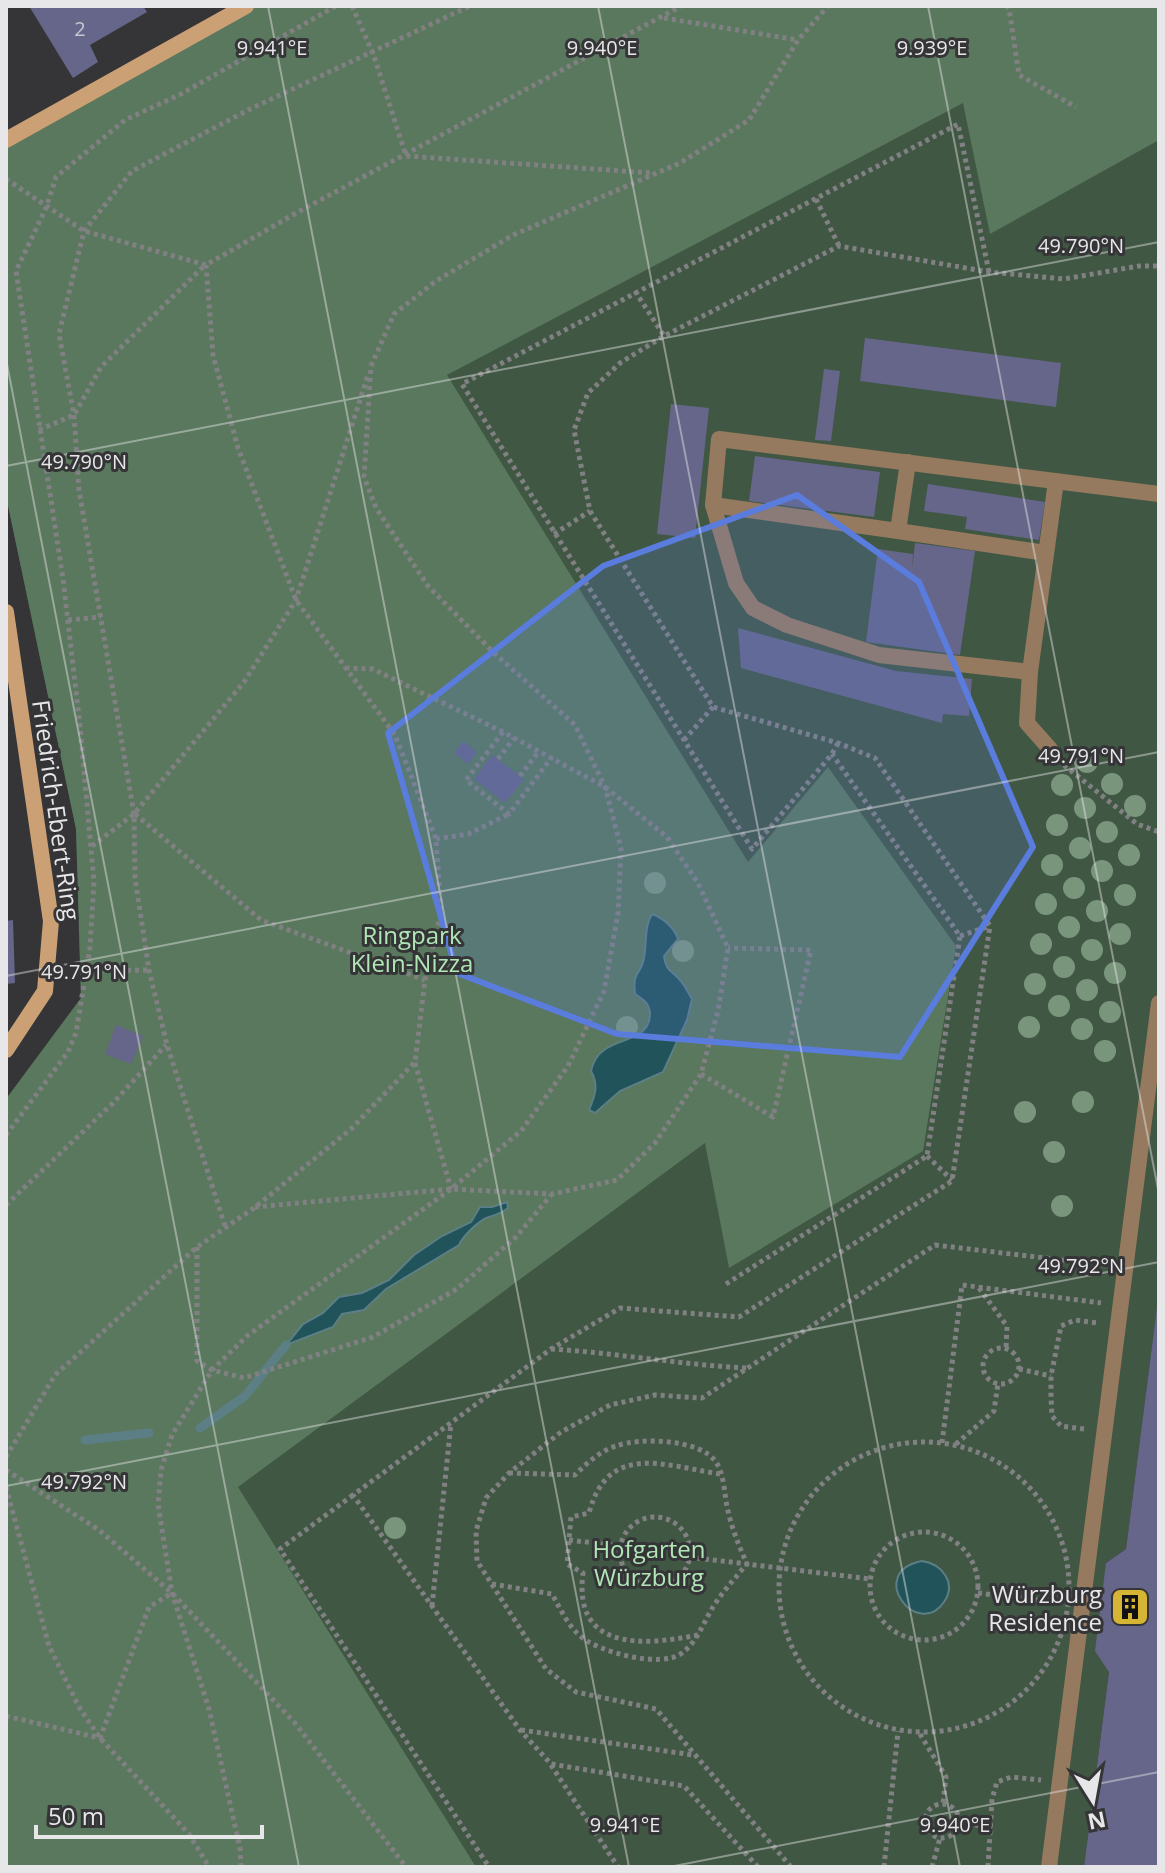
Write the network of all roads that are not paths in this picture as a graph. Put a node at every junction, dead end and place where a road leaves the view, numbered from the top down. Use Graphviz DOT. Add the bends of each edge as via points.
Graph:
graph roads {
  1 [pos="246,6"];
  2 [pos="6,140"];
  3 [pos="908,462"];
  4 [pos="1056,481"];
  5 [pos="1159,494"];
  6 [pos="713,505"];
  7 [pos="898,531"];
  8 [pos="1046,553"];
  9 [pos="6,612"];
  10 [pos="1030,672"];
  11 [pos="1050,749"];
  12 [pos="1159,1003"];
  13 [pos="6,1050"];
  14 [pos="1049,1867"];
  1 -- 2 [label="main road"];
  3 -- 4 [label="lane"];
  3 -- 6 [label="lane" via="719,439"];
  3 -- 7 [label="lane"];
  4 -- 5 [label="lane"];
  4 -- 8 [label="lane"];
  6 -- 7 [label="lane"];
  6 -- 10 [label="lane" via="736,583 753,608 787,625 879,655"];
  7 -- 8 [label="lane"];
  8 -- 10 [label="lane"];
  9 -- 13 [label="main road, Friedrich-Ebert-Ring" via="51,921 45,991"];
  10 -- 11 [label="lane" via="1027,723"];
  12 -- 14 [label="lane" via="1105,1431 1076,1605"];
}
